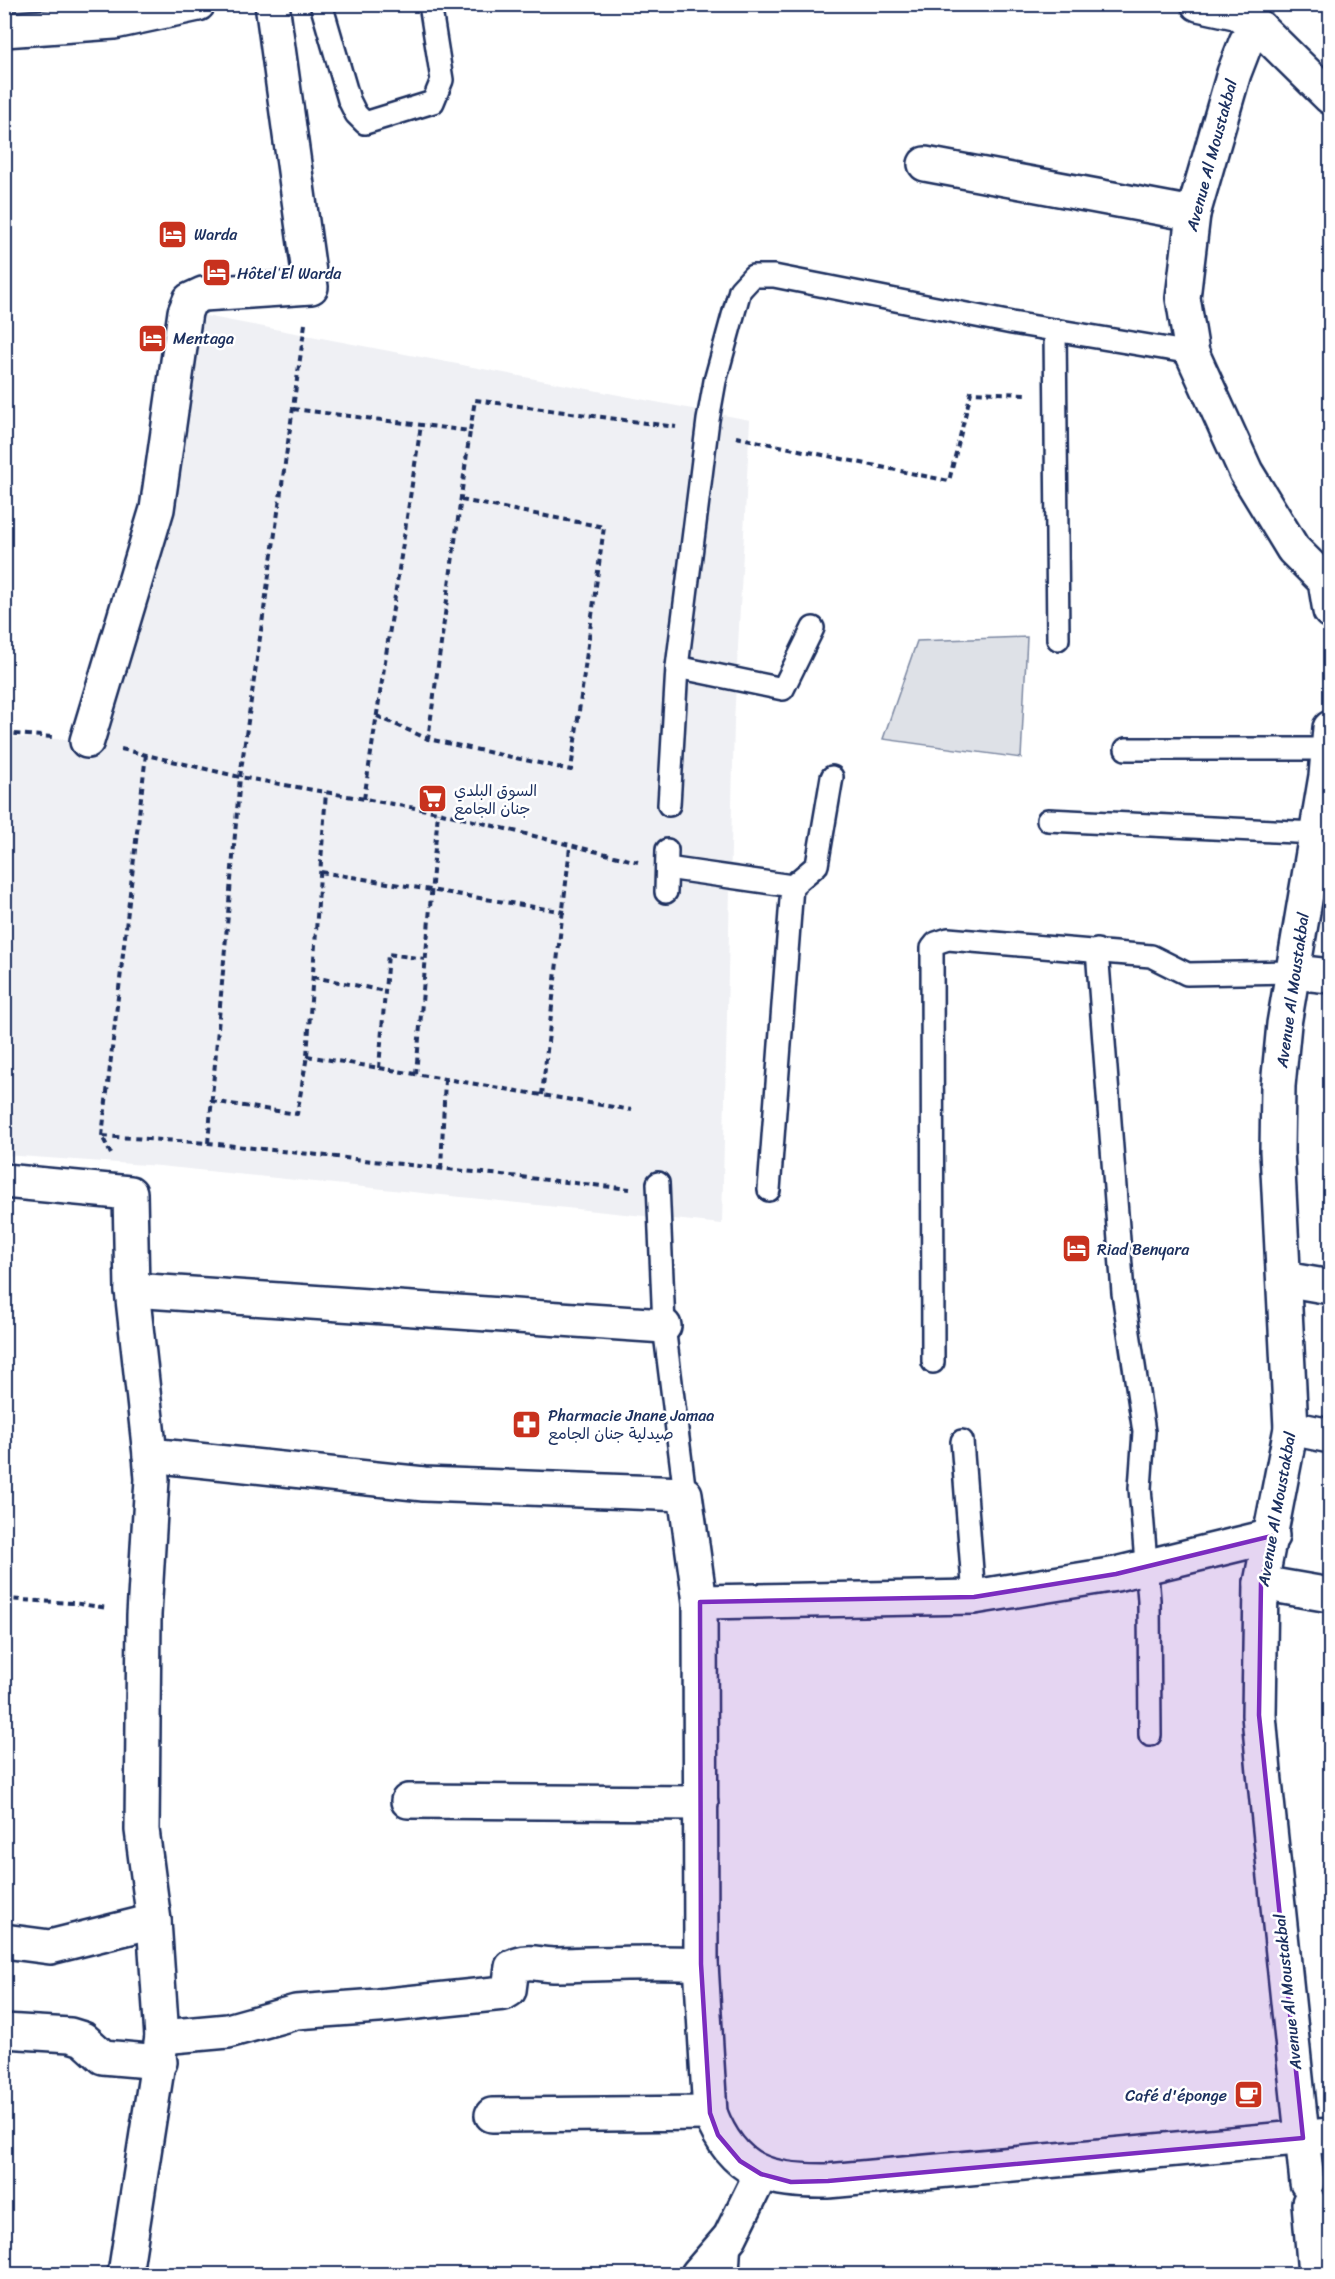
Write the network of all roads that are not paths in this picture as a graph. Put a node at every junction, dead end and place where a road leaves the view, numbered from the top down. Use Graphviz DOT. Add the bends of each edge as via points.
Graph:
graph roads {
  1 [pos="198,4"];
  2 [pos="272,4"];
  3 [pos="321,4"];
  4 [pos="430,4"];
  5 [pos="1198,4"];
  6 [pos="158,8"];
  7 [pos="1245,15"];
  8 [pos="4,30"];
  9 [pos="1330,97"];
  10 [pos="925,164"];
  11 [pos="1193,214"];
  12 [pos="1055,330"];
  13 [pos="1192,353"];
  14 [pos="1329,582"];
  15 [pos="813,628"];
  16 [pos="1058,639"];
  17 [pos="676,667"];
  18 [pos="87,741"];
  19 [pos="1126,748"];
  20 [pos="1329,757"];
  21 [pos="832,777"];
  22 [pos="669,805"];
  23 [pos="1048,820"];
  24 [pos="1316,833"];
  25 [pos="792,886"];
  26 [pos="666,892"];
  27 [pos="1097,950"];
  28 [pos="1294,972"];
  29 [pos="1330,976"];
  30 [pos="4,1180"];
  31 [pos="658,1187"];
  32 [pos="769,1190"];
  33 [pos="1284,1279"];
  34 [pos="1330,1287"];
  35 [pos="132,1290"];
  36 [pos="664,1326"];
  37 [pos="933,1362"];
  38 [pos="1291,1428"];
  39 [pos="1330,1436"];
  40 [pos="962,1441"];
  41 [pos="150,1455"];
  42 [pos="686,1494"];
  43 [pos="1272,1536"];
  44 [pos="1148,1566"];
  45 [pos="1261,1582"];
  46 [pos="1330,1595"];
  47 [pos="974,1597"];
  48 [pos="700,1602"];
  49 [pos="1150,1735"];
  50 [pos="408,1801"];
  51 [pos="700,1803"];
  52 [pos="154,1921"];
  53 [pos="4,1941"];
  54 [pos="700,1964"];
  55 [pos="4,2031"];
  56 [pos="161,2050"];
  57 [pos="710,2113"];
  58 [pos="492,2115"];
  59 [pos="1317,2137"];
  60 [pos="761,2174"];
  61 [pos="730,2237"];
  62 [pos="124,2274"];
  63 [pos="698,2274"];
  64 [pos="728,2274"];
  65 [pos="1315,2274"];
  1 -- 6 [label="street"];
  2 -- 18 [label="street" via="310,287 203,294 190,300 185,312 157,509"];
  3 -- 4 [label="lane" via="349,100 365,123 434,102 442,80"];
  5 -- 7 [label="street"];
  6 -- 8 [label="street" via="114,22"];
  7 -- 9 [label="street"];
  7 -- 11 [label="street, Avenue Al Moustakbal" via="1246,42"];
  10 -- 11 [label="street"];
  11 -- 13 [label="street, Avenue Al Moustakbal" via="1183,298"];
  12 -- 13 [label="lane"];
  12 -- 16 [label="lane"];
  12 -- 17 [label="lane" via="774,276 753,276 740,290 715,381"];
  13 -- 14 [label="street, Avenue Al Moustakbal" via="1246,472 1293,549"];
  15 -- 17 [label="lane" via="783,689"];
  17 -- 22 [label="lane"];
  19 -- 20 [label="lane"];
  20 -- 24 [label="street, Avenue Al Moustakbal"];
  21 -- 25 [label="lane" via="817,865"];
  23 -- 24 [label="lane"];
  24 -- 28 [label="street, Avenue Al Moustakbal"];
  25 -- 26 [label="lane" via="667,860"];
  25 -- 32 [label="lane"];
  27 -- 28 [label="lane" via="1152,956 1187,974"];
  27 -- 37 [label="lane" via="948,939 932,948"];
  27 -- 44 [label="lane" via="1123,1293 1144,1432 1140,1488"];
  28 -- 29 [label="street"];
  28 -- 33 [label="street, Avenue Al Moustakbal" via="1278,1086 1277,1151"];
  30 -- 35 [label="street" via="129,1193"];
  31 -- 36 [label="lane"];
  33 -- 34 [label="street"];
  33 -- 38 [label="street, Avenue Al Moustakbal"];
  35 -- 36 [label="street"];
  35 -- 41 [label="street"];
  36 -- 42 [label="lane"];
  38 -- 39 [label="street"];
  38 -- 43 [label="street, Avenue Al Moustakbal"];
  40 -- 47 [label="lane"];
  41 -- 42 [label="street" via="424,1484"];
  41 -- 52 [label="street" via="142,1830"];
  42 -- 48 [label="street"];
  43 -- 44 [label="street"];
  43 -- 45 [label="street, Avenue Al Moustakbal"];
  44 -- 47 [label="street"];
  44 -- 49 [label="lane"];
  45 -- 46 [label="street"];
  45 -- 59 [label="street, Avenue Al Moustakbal" via="1259,1715"];
  47 -- 48 [label="street"];
  48 -- 51 [label="street"];
  50 -- 51 [label="street"];
  51 -- 54 [label="street"];
  52 -- 53 [label="street" via="50,1947"];
  52 -- 56 [label="street"];
  54 -- 56 [label="street" via="553,1965 525,1961 512,1967 509,1990 504,1993 296,2012"];
  54 -- 57 [label="street"];
  55 -- 56 [label="street" via="70,2035 83,2039 103,2057"];
  56 -- 62 [label="street"];
  57 -- 58 [label="street"];
  57 -- 60 [label="street" via="718,2135 740,2160"];
  59 -- 60 [label="street" via="841,2181 791,2182"];
  59 -- 65 [label="street, Avenue Al Moustakbal" via="1308,2193"];
  60 -- 61 [label="street"];
  61 -- 63 [label="street"];
  61 -- 64 [label="lane"];
}
